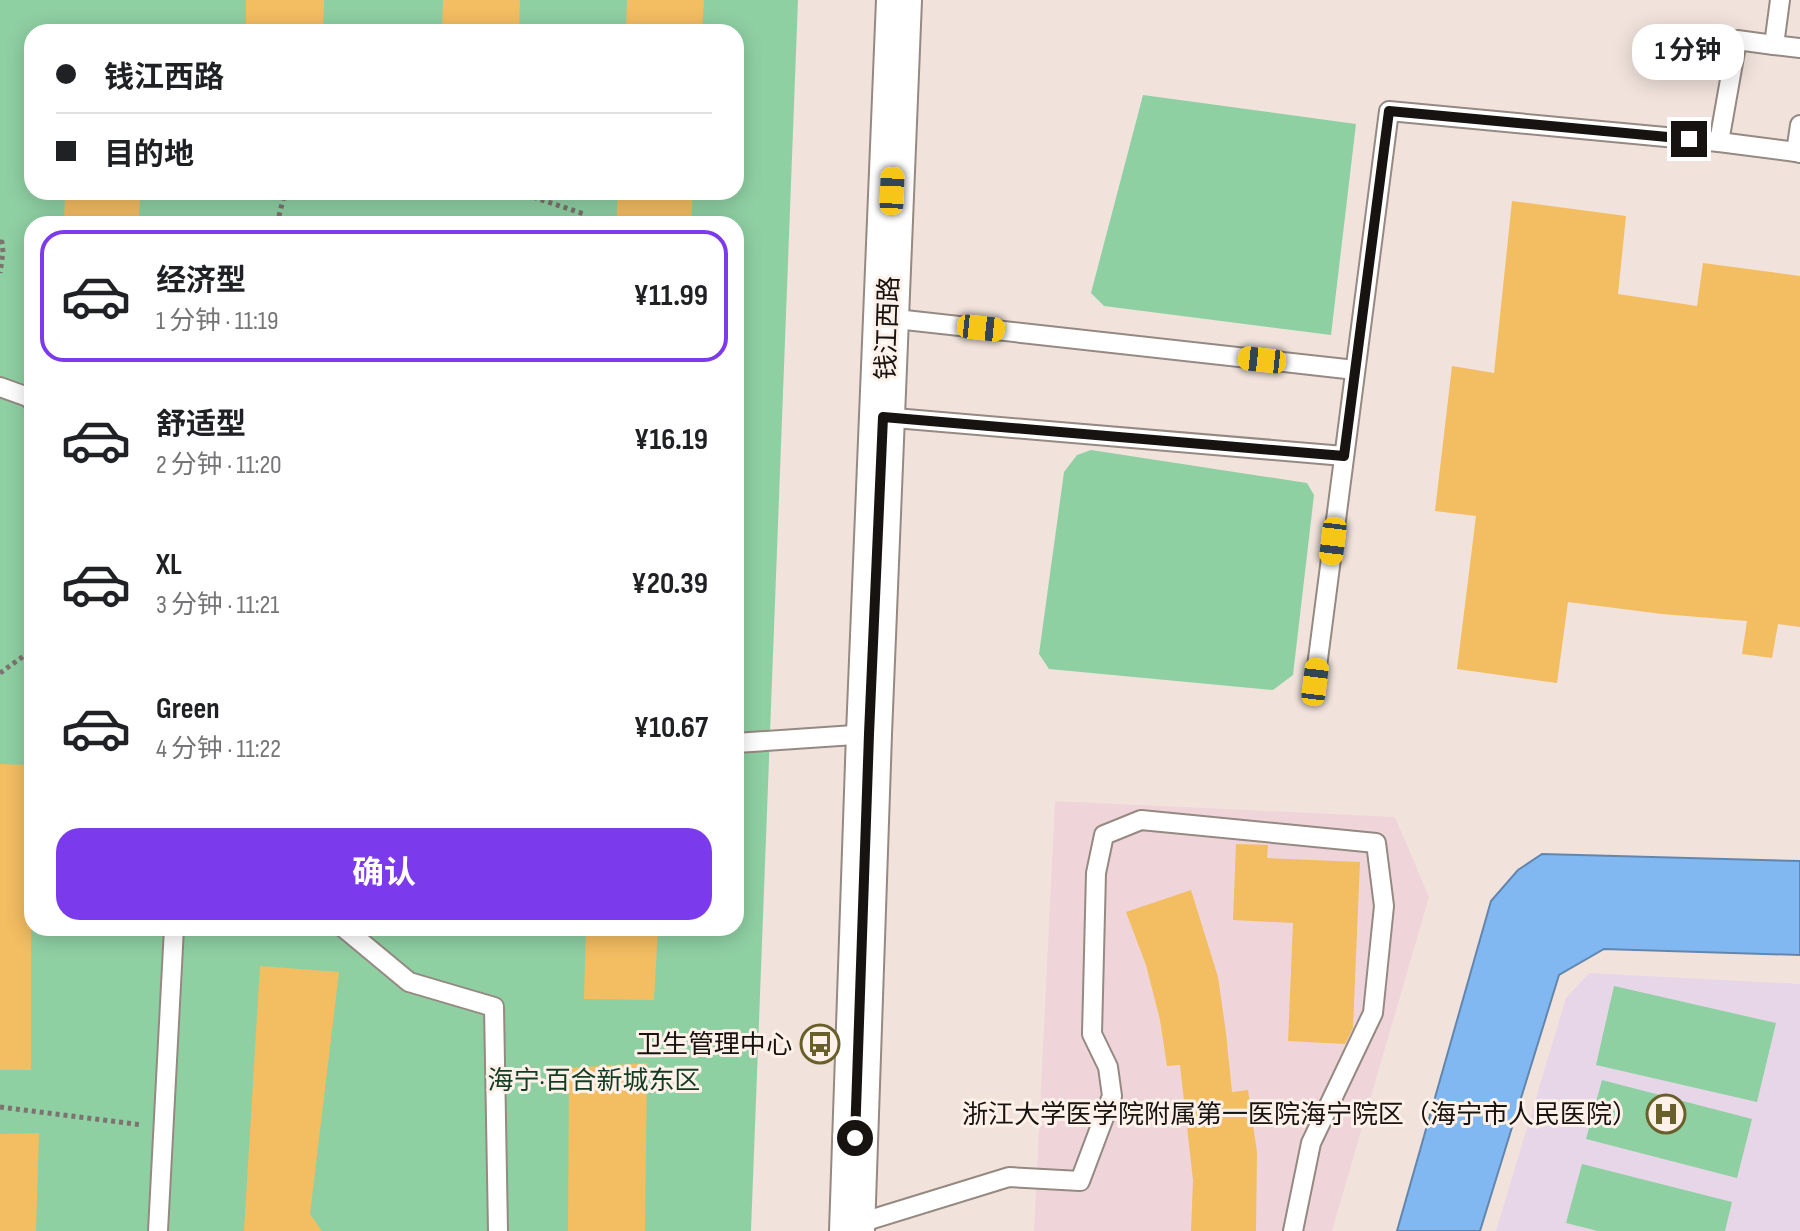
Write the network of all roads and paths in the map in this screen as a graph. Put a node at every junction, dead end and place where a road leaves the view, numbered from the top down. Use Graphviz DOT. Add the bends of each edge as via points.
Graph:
graph roads {
  1 [pos="899,0"];
  2 [pos="1780,0"];
  3 [pos="1774,45"];
  4 [pos="1800,48"];
  5 [pos="1800,125"];
  6 [pos="1719,142"];
  7 [pos="1798,152"];
  8 [pos="542,200"];
  9 [pos="584,216"];
  10 [pos="0,242"];
  11 [pos="0,273"];
  12 [pos="887,318"];
  13 [pos="1355,370"];
  14 [pos="0,387"];
  15 [pos="24,396"];
  16 [pos="883,417"];
  17 [pos="1344,456"];
  18 [pos="24,656"];
  19 [pos="0,673"];
  20 [pos="1315,682"];
  21 [pos="869,734"];
  22 [pos="744,742"];
  23 [pos="174,936"];
  24 [pos="354,936"];
  25 [pos="0,1107"];
  26 [pos="163,1128"];
  27 [pos="861,1229"];
  28 [pos="158,1231"];
  29 [pos="498,1231"];
  30 [pos="1293,1231"];
  1 -- 12 [label="main road, 钱江西路"];
  2 -- 3 [label="lane"];
  3 -- 4 [label="lane"];
  3 -- 6 [label="lane" via="1737,40"];
  5 -- 7 [label="lane"];
  6 -- 7 [label="lane"];
  6 -- 13 [label="lane" via="1389,111"];
  8 -- 9 [label="path"];
  10 -- 11 [label="path"];
  12 -- 13 [label="lane"];
  12 -- 16 [label="main road, 钱江西路"];
  13 -- 17 [label="lane"];
  14 -- 15 [label="lane"];
  16 -- 17 [label="lane"];
  16 -- 21 [label="main road, 钱江西路"];
  17 -- 20 [label="lane"];
  18 -- 19 [label="path"];
  21 -- 22 [label="lane"];
  21 -- 27 [label="main road, 钱江西路"];
  23 -- 26 [label="lane"];
  24 -- 29 [label="lane" via="409,982 494,1007"];
  25 -- 26 [label="path"];
  26 -- 28 [label="lane"];
  27 -- 30 [label="lane" via="1009,1177 1080,1181 1112,1096 1108,1067 1092,1034 1096,873 1104,835 1141,820 1376,843 1384,906 1373,1013 1311,1143"];
}
